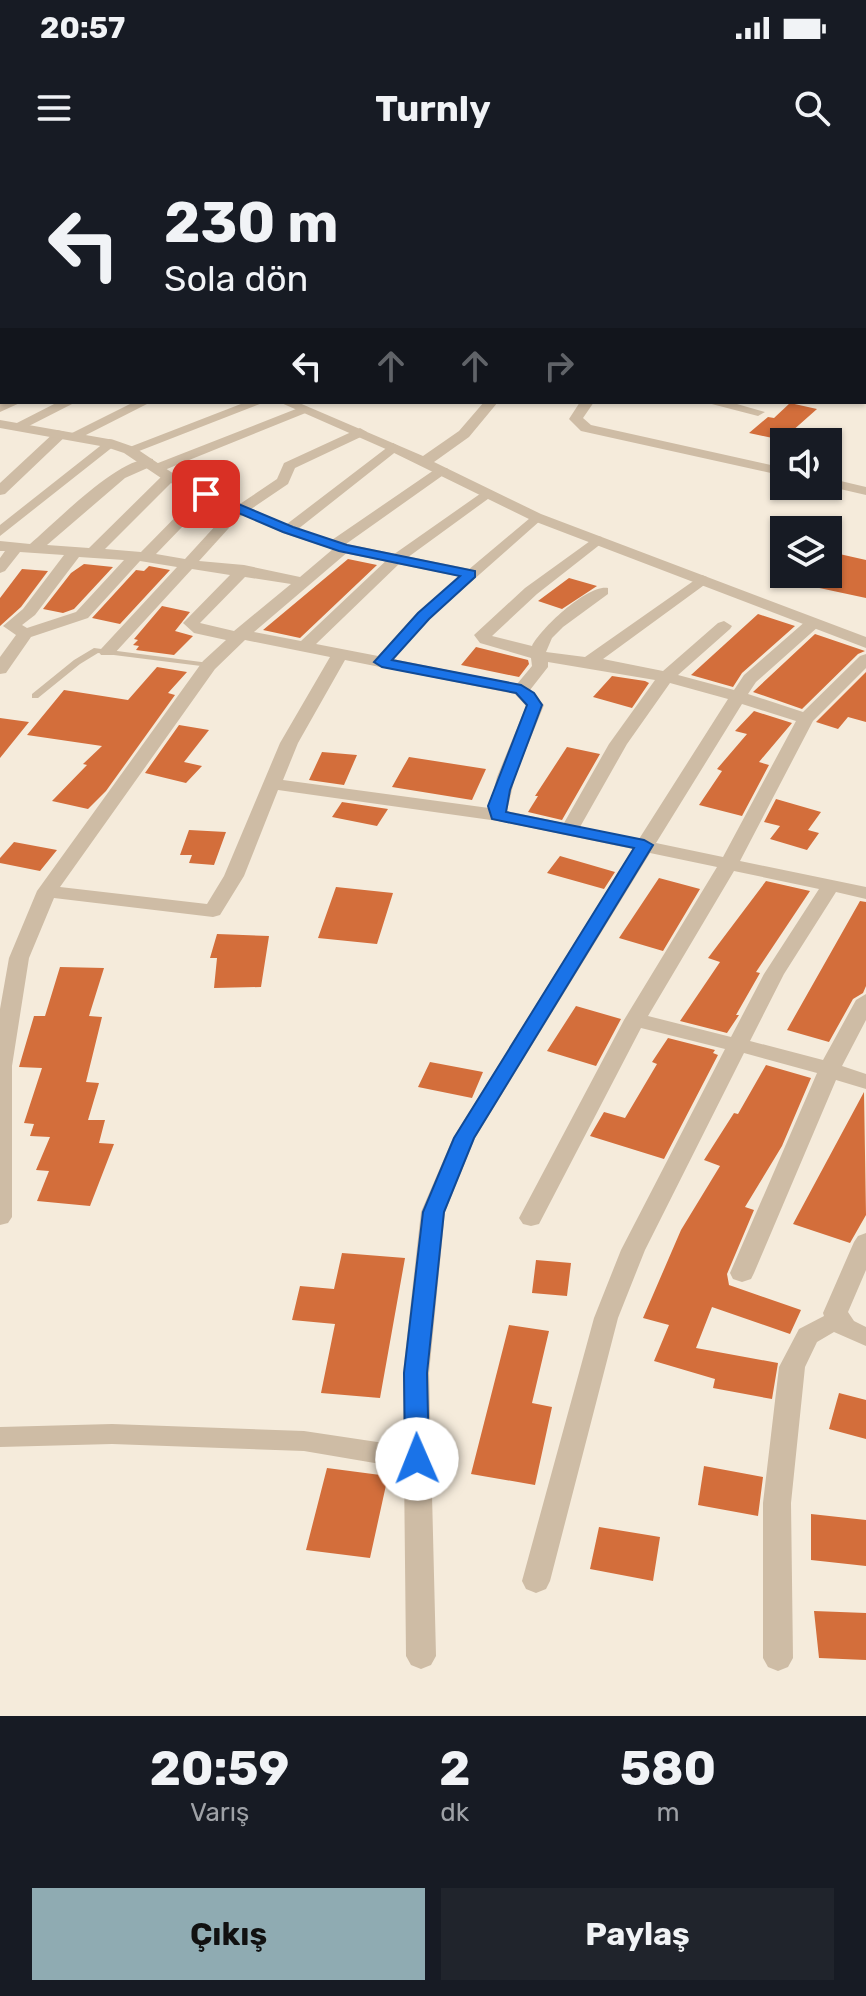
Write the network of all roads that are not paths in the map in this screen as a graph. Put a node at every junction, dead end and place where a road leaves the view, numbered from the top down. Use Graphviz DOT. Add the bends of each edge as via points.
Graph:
graph roads {
  1 [pos="63,404"];
  2 [pos="138,404"];
  3 [pos="253,404"];
  4 [pos="291,404"];
  5 [pos="489,404"];
  6 [pos="586,404"];
  7 [pos="720,404"];
  8 [pos="306,410"];
  9 [pos="758,412"];
  10 [pos="5,425"];
  11 [pos="360,432"];
  12 [pos="69,434"];
  13 [pos="109,443"];
  14 [pos="393,447"];
  15 [pos="129,450"];
  16 [pos="424,462"];
  17 [pos="158,469"];
  18 [pos="770,469"];
  19 [pos="442,471"];
  20 [pos="842,485"];
  21 [pos="0,491"];
  22 [pos="866,491"];
  23 [pos="487,493"];
  24 [pos="206,494"];
  25 [pos="241,511"];
  26 [pos="536,517"];
  27 [pos="288,530"];
  28 [pos="0,532"];
  29 [pos="597,540"];
  30 [pos="8,546"];
  31 [pos="339,547"];
  32 [pos="34,548"];
  33 [pos="75,551"];
  34 [pos="94,552"];
  35 [pos="141,556"];
  36 [pos="395,560"];
  37 [pos="191,562"];
  38 [pos="0,568"];
  39 [pos="244,570"];
  40 [pos="470,574"];
  41 [pos="702,580"];
  42 [pos="305,582"];
  43 [pos="602,591"];
  44 [pos="813,623"];
  45 [pos="724,626"];
  46 [pos="12,628"];
  47 [pos="240,635"];
  48 [pos="866,643"];
  49 [pos="304,647"];
  50 [pos="107,652"];
  51 [pos="339,655"];
  52 [pos="538,655"];
  53 [pos="866,659"];
  54 [pos="591,660"];
  55 [pos="382,662"];
  56 [pos="209,665"];
  57 [pos="0,669"];
  58 [pos="665,678"];
  59 [pos="521,690"];
  60 [pos="739,695"];
  61 [pos="35,696"];
  62 [pos="806,719"];
  63 [pos="271,784"];
  64 [pos="498,815"];
  65 [pos="569,830"];
  66 [pos="644,845"];
  67 [pos="729,863"];
  68 [pos="831,885"];
  69 [pos="47,891"];
  70 [pos="866,893"];
  71 [pos="866,1000"];
  72 [pos="635,1020"];
  73 [pos="737,1045"];
  74 [pos="0,1066"];
  75 [pos="829,1070"];
  76 [pos="866,1082"];
  77 [pos="0,1217"];
  78 [pos="531,1218"];
  79 [pos="866,1242"];
  80 [pos="742,1273"];
  81 [pos="838,1321"];
  82 [pos="866,1337"];
  83 [pos="0,1437"];
  84 [pos="417,1459"];
  85 [pos="536,1581"];
  86 [pos="421,1656"];
  87 [pos="778,1658"];
  1 -- 10 [label="street"];
  2 -- 12 [label="street"];
  3 -- 15 [label="street"];
  4 -- 8 [label="street"];
  5 -- 16 [label="street" via="464,434"];
  6 -- 18 [label="street" via="576,419 586,428"];
  7 -- 9 [label="street"];
  8 -- 11 [label="street"];
  8 -- 17 [label="street"];
  10 -- 12 [label="street"];
  11 -- 14 [label="street"];
  11 -- 25 [label="street" via="289,466 283,481"];
  12 -- 13 [label="street"];
  12 -- 21 [label="street"];
  13 -- 15 [label="street"];
  13 -- 28 [label="street"];
  14 -- 16 [label="street"];
  14 -- 27 [label="street"];
  15 -- 17 [label="street"];
  16 -- 19 [label="street"];
  17 -- 24 [label="street"];
  17 -- 32 [label="street" via="120,475"];
  17 -- 34 [label="street"];
  19 -- 23 [label="street"];
  19 -- 31 [label="street"];
  20 -- 22 [label="street"];
  23 -- 26 [label="street"];
  23 -- 36 [label="street"];
  24 -- 25 [label="street"];
  24 -- 35 [label="street"];
  25 -- 27 [label="street"];
  25 -- 37 [label="street"];
  26 -- 29 [label="street"];
  26 -- 40 [label="street"];
  27 -- 31 [label="street"];
  29 -- 41 [label="street"];
  29 -- 52 [label="street" via="482,635"];
  30 -- 32 [label="street"];
  30 -- 38 [label="street"];
  31 -- 36 [label="street"];
  31 -- 42 [label="street"];
  32 -- 33 [label="street"];
  33 -- 34 [label="street"];
  33 -- 46 [label="street"];
  34 -- 35 [label="street"];
  35 -- 37 [label="street"];
  35 -- 46 [label="street" via="82,615"];
  36 -- 40 [label="street"];
  36 -- 49 [label="street"];
  37 -- 39 [label="street"];
  37 -- 50 [label="street"];
  39 -- 42 [label="street"];
  39 -- 47 [label="street" via="191,623 200,630"];
  40 -- 55 [label="street"];
  41 -- 44 [label="street"];
  41 -- 54 [label="street"];
  42 -- 47 [label="street"];
  43 -- 52 [label="street" via="557,624"];
  44 -- 48 [label="street"];
  44 -- 60 [label="street"];
  45 -- 58 [label="street"];
  46 -- 57 [label="street"];
  47 -- 49 [label="street"];
  47 -- 56 [label="street"];
  49 -- 51 [label="street"];
  50 -- 56 [label="lane"];
  50 -- 61 [label="lane" via="90,653"];
  51 -- 55 [label="street"];
  51 -- 63 [label="street"];
  52 -- 54 [label="street"];
  52 -- 59 [label="street" via="540,667"];
  53 -- 62 [label="street"];
  54 -- 58 [label="street"];
  55 -- 59 [label="street"];
  56 -- 69 [label="street"];
  58 -- 60 [label="street"];
  58 -- 65 [label="street" via="618,744"];
  59 -- 64 [label="street" via="535,705 502,790"];
  60 -- 62 [label="street"];
  60 -- 66 [label="street"];
  62 -- 67 [label="street"];
  63 -- 64 [label="street"];
  63 -- 69 [label="street" via="234,876 213,911"];
  64 -- 65 [label="street"];
  65 -- 66 [label="street"];
  66 -- 67 [label="street"];
  66 -- 84 [label="street" via="464,1138 433,1212 416,1373"];
  67 -- 68 [label="street"];
  67 -- 72 [label="street"];
  68 -- 70 [label="street"];
  68 -- 73 [label="street" via="774,974"];
  69 -- 74 [label="street" via="19,958"];
  71 -- 75 [label="street"];
  72 -- 73 [label="street"];
  72 -- 78 [label="street"];
  73 -- 75 [label="street"];
  73 -- 85 [label="street" via="633,1250 606,1318"];
  74 -- 77 [label="street"];
  75 -- 76 [label="street"];
  75 -- 80 [label="street"];
  79 -- 81 [label="street" via="836,1304"];
  81 -- 82 [label="street"];
  81 -- 87 [label="street" via="808,1336 792,1367 777,1503"];
  83 -- 84 [label="street" via="112,1434 304,1441"];
  84 -- 86 [label="street"];
}
